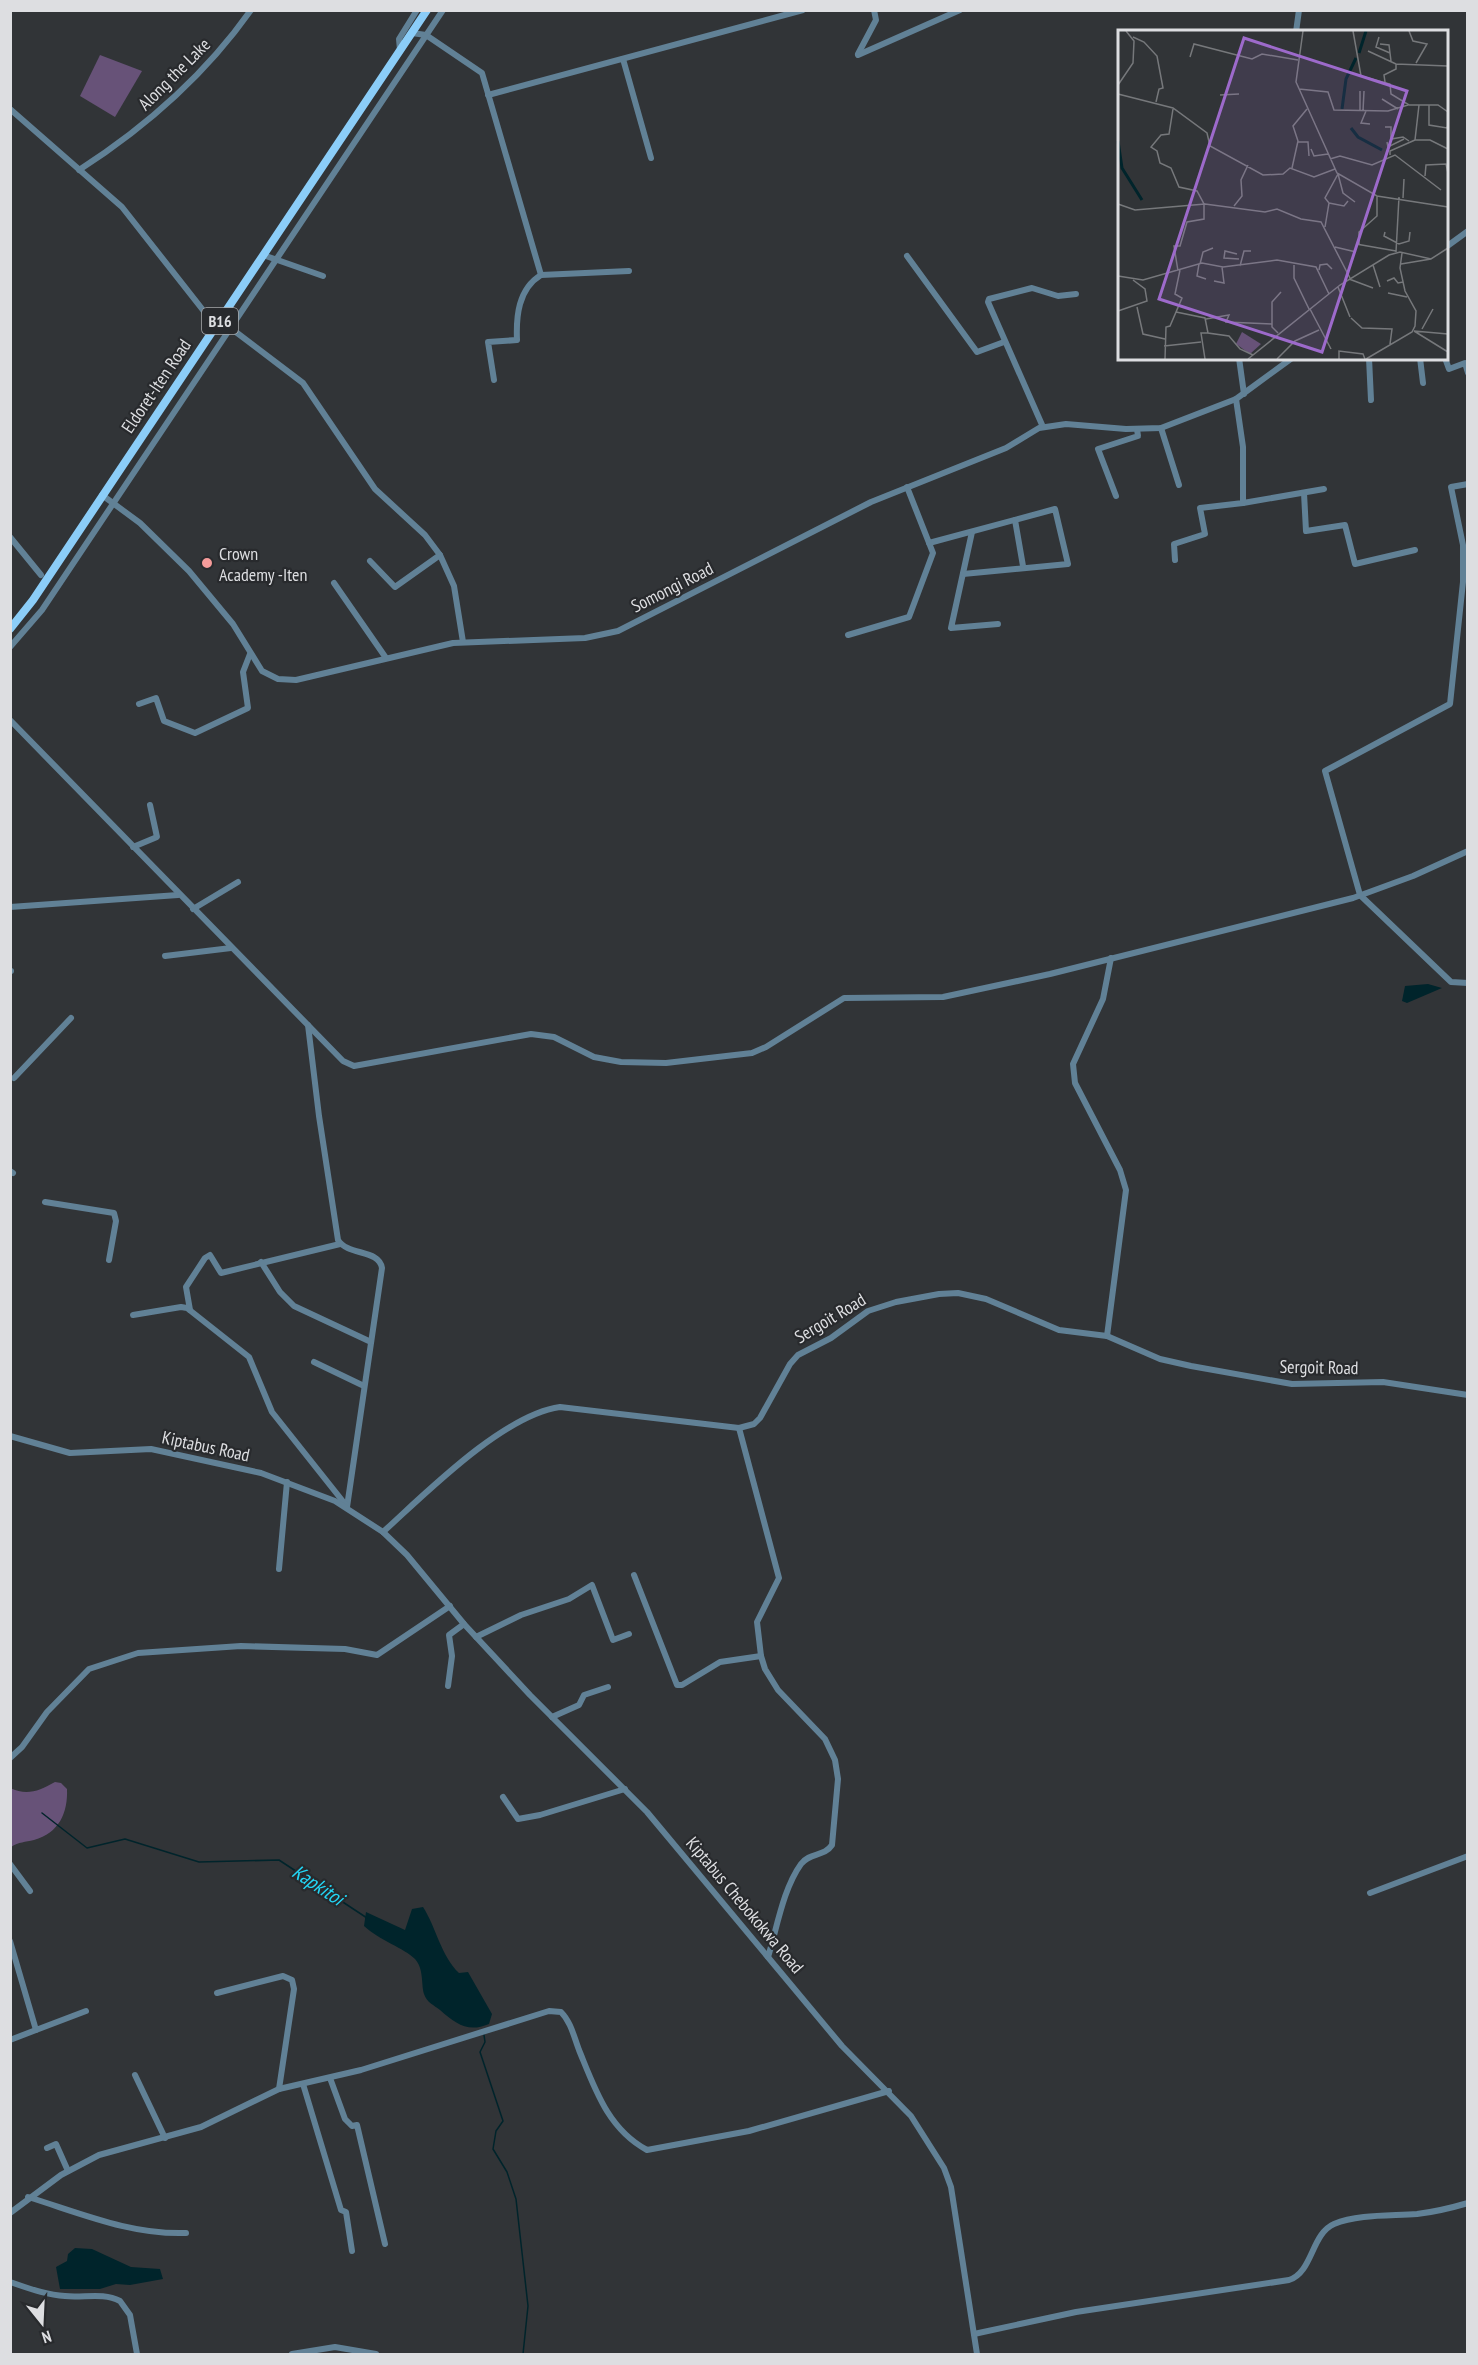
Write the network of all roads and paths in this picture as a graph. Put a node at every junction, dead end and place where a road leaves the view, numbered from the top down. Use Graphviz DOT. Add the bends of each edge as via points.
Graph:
graph roads {
  1 [pos="251,10"];
  2 [pos="417,10"];
  3 [pos="427,10"];
  4 [pos="443,10"];
  5 [pos="804,10"];
  6 [pos="874,10"];
  7 [pos="960,10"];
  8 [pos="1299,10"];
  9 [pos="1296,30"];
  10 [pos="412,33"];
  11 [pos="426,35"];
  12 [pos="400,51"];
  13 [pos="623,59"];
  14 [pos="488,94"];
  15 [pos="10,109"];
  16 [pos="651,158"];
  17 [pos="79,170"];
  18 [pos="1467,231"];
  19 [pos="1448,245"];
  20 [pos="263,255"];
  21 [pos="907,256"];
  22 [pos="274,261"];
  23 [pos="629,271"];
  24 [pos="541,275"];
  25 [pos="324,276"];
  26 [pos="1076,294"];
  27 [pos="219,322"];
  28 [pos="230,329"];
  29 [pos="1004,342"];
  30 [pos="1239,360"];
  31 [pos="1289,360"];
  32 [pos="1369,360"];
  33 [pos="1420,360"];
  34 [pos="1446,360"];
  35 [pos="1467,373"];
  36 [pos="494,380"];
  37 [pos="1423,383"];
  38 [pos="1244,394"];
  39 [pos="1236,399"];
  40 [pos="1371,400"];
  41 [pos="1043,427"];
  42 [pos="1161,428"];
  43 [pos="1137,429"];
  44 [pos="1467,484"];
  45 [pos="1179,485"];
  46 [pos="907,488"];
  47 [pos="1324,489"];
  48 [pos="1304,493"];
  49 [pos="102,495"];
  50 [pos="1116,496"];
  51 [pos="1243,503"];
  52 [pos="112,504"];
  53 [pos="1015,520"];
  54 [pos="972,532"];
  55 [pos="10,537"];
  56 [pos="929,543"];
  57 [pos="1415,550"];
  58 [pos="440,555"];
  59 [pos="1175,560"];
  60 [pos="370,561"];
  61 [pos="1023,566"];
  62 [pos="963,574"];
  63 [pos="41,575"];
  64 [pos="334,583"];
  65 [pos="998,624"];
  66 [pos="10,629"];
  67 [pos="848,635"];
  68 [pos="463,642"];
  69 [pos="10,648"];
  70 [pos="250,654"];
  71 [pos="386,658"];
  72 [pos="139,704"];
  73 [pos="10,720"];
  74 [pos="150,805"];
  75 [pos="133,848"];
  76 [pos="1467,851"];
  77 [pos="237,882"];
  78 [pos="178,895"];
  79 [pos="1360,896"];
  80 [pos="10,907"];
  81 [pos="193,909"];
  82 [pos="231,948"];
  83 [pos="165,956"];
  84 [pos="1111,958"];
  85 [pos="1467,983"];
  86 [pos="71,1018"];
  87 [pos="308,1024"];
  88 [pos="12,1077"];
  89 [pos="45,1202"];
  90 [pos="340,1244"];
  91 [pos="109,1260"];
  92 [pos="261,1262"];
  93 [pos="190,1311"];
  94 [pos="133,1315"];
  95 [pos="1107,1336"];
  96 [pos="371,1342"];
  97 [pos="314,1362"];
  98 [pos="364,1386"];
  99 [pos="1467,1395"];
  100 [pos="739,1428"];
  101 [pos="10,1436"];
  102 [pos="287,1482"];
  103 [pos="347,1507"];
  104 [pos="383,1532"];
  105 [pos="279,1569"];
  106 [pos="634,1575"];
  107 [pos="450,1606"];
  108 [pos="464,1624"];
  109 [pos="629,1634"];
  110 [pos="476,1637"];
  111 [pos="761,1656"];
  112 [pos="448,1686"];
  113 [pos="608,1687"];
  114 [pos="552,1717"];
  115 [pos="10,1758"];
  116 [pos="625,1789"];
  117 [pos="503,1797"];
  118 [pos="1467,1856"];
  119 [pos="10,1864"];
  120 [pos="30,1891"];
  121 [pos="1370,1893"];
  122 [pos="10,1941"];
  123 [pos="768,1957"];
  124 [pos="217,1993"];
  125 [pos="86,2010"];
  126 [pos="36,2030"];
  127 [pos="10,2040"];
  128 [pos="135,2075"];
  129 [pos="330,2078"];
  130 [pos="303,2084"];
  131 [pos="279,2089"];
  132 [pos="888,2091"];
  133 [pos="165,2138"];
  134 [pos="63,2141"];
  135 [pos="56,2144"];
  136 [pos="47,2148"];
  137 [pos="68,2171"];
  138 [pos="28,2197"];
  139 [pos="1467,2203"];
  140 [pos="10,2213"];
  141 [pos="186,2233"];
  142 [pos="384,2244"];
  143 [pos="352,2251"];
  144 [pos="10,2282"];
  145 [pos="974,2334"];
  146 [pos="137,2355"];
  147 [pos="292,2355"];
  148 [pos="376,2355"];
  149 [pos="977,2355"];
  1 -- 17 [label="street, Along the Lake" via="164,109"];
  2 -- 12 [label="street" via="399,39"];
  3 -- 10 [label="main road, Eldoret-Iten Road / B16"];
  4 -- 11 [label="street"];
  5 -- 13 [label="street"];
  6 -- 7 [label="street" via="876,20 858,55"];
  8 -- 9 [label="street"];
  10 -- 11 [label="street"];
  10 -- 12 [label="main road, Eldoret-Iten Road / B16"];
  11 -- 14 [label="street" via="482,73"];
  11 -- 22 [label="street"];
  12 -- 20 [label="main road, Eldoret-Iten Road / B16"];
  13 -- 14 [label="street"];
  13 -- 16 [label="street"];
  14 -- 24 [label="street"];
  15 -- 17 [label="street"];
  17 -- 27 [label="street" via="122,207 210,319"];
  18 -- 19 [label="street"];
  20 -- 22 [label="street"];
  20 -- 27 [label="main road, Eldoret-Iten Road / B16"];
  21 -- 29 [label="street" via="977,351"];
  22 -- 25 [label="street"];
  22 -- 28 [label="street"];
  23 -- 24 [label="street"];
  24 -- 36 [label="street" via="532,281 516,314 517,340 488,342"];
  26 -- 29 [label="street" via="1058,296 1032,288 989,299"];
  27 -- 28 [label="street"];
  27 -- 49 [label="main road, Eldoret-Iten Road / B16"];
  28 -- 52 [label="street"];
  28 -- 58 [label="street" via="303,383 375,489 425,535"];
  29 -- 41 [label="street"];
  30 -- 38 [label="street"];
  31 -- 38 [label="street, Somongi Road"];
  32 -- 40 [label="street"];
  33 -- 37 [label="street"];
  34 -- 35 [label="street" via="1449,369 1465,363"];
  38 -- 39 [label="street, Somongi Road"];
  39 -- 42 [label="street, Somongi Road"];
  39 -- 51 [label="street" via="1243,447"];
  41 -- 43 [label="street, Somongi Road" via="1066,424"];
  41 -- 46 [label="street, Somongi Road" via="1006,448"];
  42 -- 43 [label="street, Somongi Road"];
  42 -- 45 [label="street"];
  43 -- 50 [label="street" via="1138,436 1098,449"];
  44 -- 79 [label="street" via="1451,487 1463,545 1463,582 1450,704 1326,771"];
  46 -- 56 [label="street"];
  46 -- 68 [label="street, Somongi Road" via="795,538 618,631 585,638"];
  47 -- 48 [label="street"];
  48 -- 51 [label="street"];
  48 -- 57 [label="street" via="1306,531 1345,525 1355,564"];
  49 -- 52 [label="street, Somongi Road"];
  49 -- 66 [label="main road, Eldoret-Iten Road / B16"];
  51 -- 59 [label="street" via="1200,508 1205,534 1174,544"];
  52 -- 69 [label="street" via="42,610"];
  52 -- 70 [label="street, Somongi Road" via="163,544 233,624"];
  53 -- 54 [label="street"];
  53 -- 61 [label="street"];
  53 -- 61 [label="street" via="1055,509 1068,564"];
  54 -- 56 [label="street"];
  54 -- 62 [label="street"];
  55 -- 63 [label="street"];
  56 -- 67 [label="street" via="933,553 909,617"];
  58 -- 60 [label="street" via="395,587"];
  58 -- 68 [label="street" via="454,586"];
  61 -- 62 [label="street"];
  62 -- 65 [label="street" via="951,628"];
  64 -- 71 [label="street"];
  68 -- 71 [label="street, Somongi Road"];
  70 -- 71 [label="street, Somongi Road" via="262,671 288,680"];
  70 -- 72 [label="street" via="243,672 248,708 195,733 164,721 156,698"];
  73 -- 75 [label="street"];
  74 -- 75 [label="street" via="157,837"];
  75 -- 78 [label="street"];
  76 -- 79 [label="street"];
  77 -- 81 [label="street"];
  78 -- 80 [label="street"];
  78 -- 81 [label="street"];
  79 -- 84 [label="street"];
  79 -- 85 [label="street" via="1450,982"];
  81 -- 82 [label="street"];
  82 -- 83 [label="street"];
  82 -- 87 [label="street"];
  84 -- 87 [label="street" via="943,997 844,998 759,1051 706,1060 621,1062 594,1057 554,1037 531,1034 354,1066 343,1061"];
  84 -- 95 [label="street" via="1102,999 1072,1069 1126,1190"];
  86 -- 88 [label="street"];
  87 -- 90 [label="street" via="332,1212"];
  89 -- 91 [label="street" via="114,1212"];
  90 -- 92 [label="street"];
  90 -- 96 [label="street" via="381,1263"];
  92 -- 93 [label="street" via="220,1273 210,1255 205,1258 186,1287"];
  92 -- 96 [label="street" via="294,1306"];
  93 -- 94 [label="street" via="181,1307"];
  93 -- 103 [label="street" via="249,1357 272,1412"];
  95 -- 99 [label="street, Sergoit Road" via="1160,1359 1271,1381 1383,1382"];
  95 -- 100 [label="street, Sergoit Road" via="1059,1330 986,1299 958,1293 896,1302 868,1311 794,1359 760,1418"];
  96 -- 98 [label="street"];
  97 -- 98 [label="street"];
  98 -- 103 [label="street"];
  100 -- 104 [label="street" via="576,1407 549,1408 465,1458"];
  100 -- 111 [label="street" via="779,1578 757,1622"];
  101 -- 102 [label="street, Kiptabus Road" via="70,1453 151,1449"];
  102 -- 103 [label="street, Kiptabus Road"];
  102 -- 105 [label="street"];
  103 -- 104 [label="street, Kiptabus Road"];
  104 -- 107 [label="street, Kiptabus Chebokokwa Road"];
  106 -- 111 [label="street" via="677,1685 720,1662"];
  107 -- 108 [label="street, Kiptabus Chebokokwa Road"];
  107 -- 115 [label="street" via="377,1654 345,1649 231,1647 138,1653 89,1669"];
  108 -- 110 [label="street, Kiptabus Chebokokwa Road"];
  108 -- 112 [label="street" via="449,1635 452,1656"];
  109 -- 110 [label="street" via="613,1640 592,1585 569,1599 521,1615"];
  110 -- 114 [label="street, Kiptabus Chebokokwa Road"];
  111 -- 123 [label="street" via="778,1690 825,1739 835,1760 838,1779 832,1845 825,1854 809,1857 799,1867"];
  113 -- 114 [label="street" via="584,1695 579,1705"];
  114 -- 116 [label="street, Kiptabus Chebokokwa Road"];
  116 -- 117 [label="street" via="518,1819"];
  116 -- 123 [label="street, Kiptabus Chebokokwa Road"];
  118 -- 121 [label="street"];
  119 -- 120 [label="street"];
  122 -- 126 [label="street"];
  123 -- 132 [label="street, Kiptabus Chebokokwa Road" via="842,2046"];
  124 -- 131 [label="street" via="283,1976 292,1980 294,1989"];
  125 -- 126 [label="street"];
  126 -- 127 [label="street"];
  128 -- 133 [label="street"];
  129 -- 130 [label="street"];
  129 -- 132 [label="street" via="552,2011 561,2012 569,2024 614,2124 646,2150 749,2131"];
  129 -- 142 [label="street" via="345,2119 352,2126 357,2125"];
  130 -- 131 [label="street"];
  130 -- 143 [label="street" via="341,2210 346,2212"];
  131 -- 133 [label="street" via="214,2121"];
  132 -- 145 [label="street, Kiptabus Chebokokwa Road" via="911,2116 948,2178"];
  133 -- 137 [label="street" via="99,2155"];
  134 -- 135 [label="street"];
  135 -- 136 [label="street"];
  135 -- 137 [label="street"];
  137 -- 138 [label="street"];
  138 -- 140 [label="street"];
  138 -- 141 [label="street" via="125,2227 157,2234"];
  139 -- 145 [label="street" via="1331,2225 1323,2232 1301,2273 1288,2280 1076,2312"];
  144 -- 146 [label="street" via="56,2295 101,2296 120,2301 130,2315"];
  145 -- 149 [label="street, Kiptabus Chebokokwa Road"];
  147 -- 148 [label="street" via="335,2347"];
}
